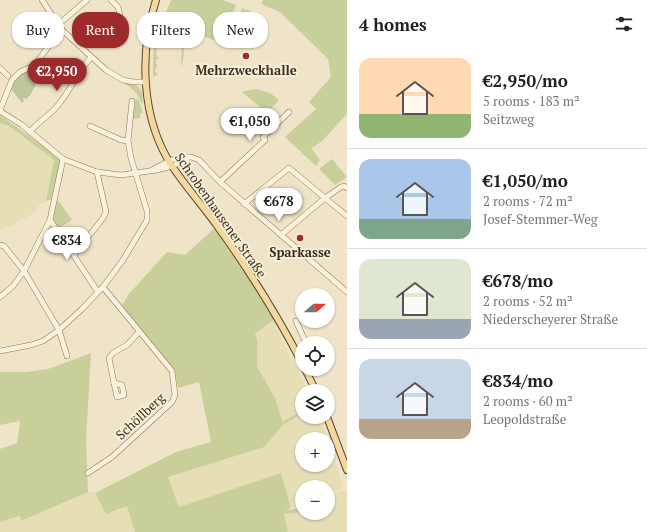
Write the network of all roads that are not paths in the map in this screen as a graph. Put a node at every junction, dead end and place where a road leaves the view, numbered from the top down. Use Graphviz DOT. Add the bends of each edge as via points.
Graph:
graph roads {
  1 [pos="42,0"];
  2 [pos="87,0"];
  3 [pos="111,0"];
  4 [pos="156,0"];
  5 [pos="50,12"];
  6 [pos="120,12"];
  7 [pos="64,23"];
  8 [pos="64,31"];
  9 [pos="46,48"];
  10 [pos="90,57"];
  11 [pos="0,68"];
  12 [pos="8,76"];
  13 [pos="146,82"];
  14 [pos="132,101"];
  15 [pos="0,111"];
  16 [pos="289,112"];
  17 [pos="90,126"];
  18 [pos="30,132"];
  19 [pos="128,141"];
  20 [pos="63,159"];
  21 [pos="170,164"];
  22 [pos="98,172"];
  23 [pos="136,173"];
  24 [pos="220,182"];
  25 [pos="347,188"];
  26 [pos="325,198"];
  27 [pos="244,204"];
  28 [pos="347,216"];
  29 [pos="50,220"];
  30 [pos="281,235"];
  31 [pos="2,245"];
  32 [pos="74,255"];
  33 [pos="24,271"];
  34 [pos="103,287"];
  35 [pos="98,292"];
  36 [pos="347,292"];
  37 [pos="0,297"];
  38 [pos="59,330"];
  39 [pos="139,332"];
  40 [pos="295,350"];
  41 [pos="0,351"];
  42 [pos="67,356"];
  43 [pos="114,383"];
  44 [pos="330,424"];
  45 [pos="347,470"];
  46 [pos="88,473"];
  1 -- 5 [label="street"];
  2 -- 7 [label="street"];
  3 -- 6 [label="street"];
  4 -- 13 [label="main road, Schrobenhausener Straße" via="147,44"];
  8 -- 10 [label="street"];
  9 -- 15 [label="street" via="35,65 20,72 12,80"];
  10 -- 13 [label="street" via="120,78"];
  10 -- 18 [label="street" via="60,103"];
  11 -- 12 [label="street"];
  13 -- 21 [label="main road, Schrobenhausener Straße" via="150,113"];
  14 -- 19 [label="street"];
  15 -- 18 [label="street"];
  16 -- 24 [label="street" via="263,137 265,140"];
  17 -- 19 [label="street"];
  18 -- 20 [label="street"];
  19 -- 23 [label="street"];
  20 -- 22 [label="street"];
  20 -- 29 [label="street"];
  21 -- 23 [label="street"];
  21 -- 24 [label="street" via="180,157 194,157"];
  21 -- 40 [label="main road, Schrobenhausener Straße" via="263,293"];
  22 -- 23 [label="street" via="120,175"];
  22 -- 32 [label="street" via="106,212"];
  23 -- 34 [label="street" via="147,210 147,220"];
  24 -- 27 [label="street"];
  25 -- 26 [label="street" via="341,187"];
  26 -- 27 [label="street" via="289,168"];
  26 -- 28 [label="street"];
  26 -- 30 [label="street"];
  27 -- 30 [label="street"];
  29 -- 32 [label="street"];
  29 -- 33 [label="street"];
  30 -- 36 [label="street"];
  31 -- 33 [label="street"];
  32 -- 35 [label="street"];
  33 -- 37 [label="street" via="13,286"];
  33 -- 38 [label="street"];
  34 -- 35 [label="street"];
  34 -- 39 [label="street, Schöllberg"];
  35 -- 38 [label="street"];
  38 -- 41 [label="street" via="38,343"];
  38 -- 42 [label="street"];
  39 -- 43 [label="street" via="126,346 109,358"];
  39 -- 46 [label="street, Schöllberg" via="172,371 174,400 112,457"];
  44 -- 45 [label="main road"];
}
